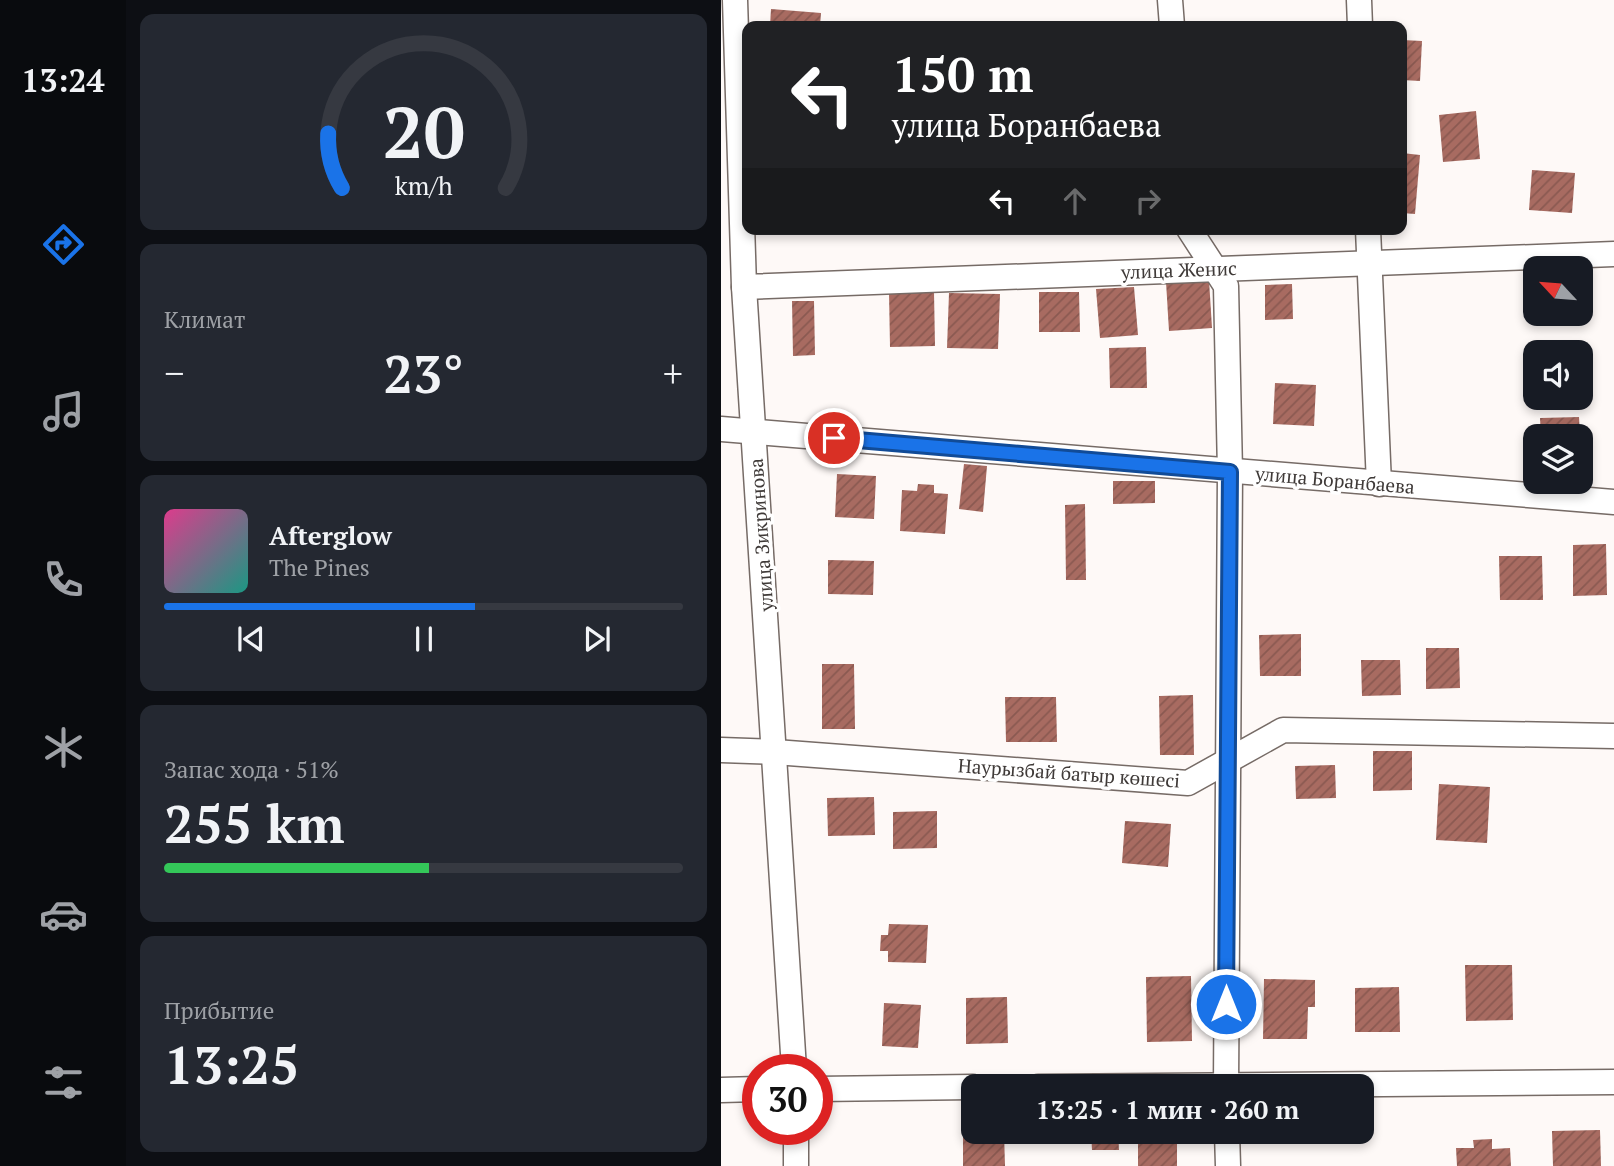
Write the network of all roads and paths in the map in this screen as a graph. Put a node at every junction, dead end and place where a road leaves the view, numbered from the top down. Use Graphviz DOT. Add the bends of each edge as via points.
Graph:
graph roads {
  1 [pos="734,0"];
  2 [pos="1170,0"];
  3 [pos="1359,0"];
  4 [pos="1171,21"];
  5 [pos="1360,21"];
  6 [pos="742,230"];
  7 [pos="742,235"];
  8 [pos="1193,235"];
  9 [pos="1368,235"];
  10 [pos="1614,254"];
  11 [pos="1369,263"];
  12 [pos="1215,269"];
  13 [pos="744,287"];
  14 [pos="721,429"];
  15 [pos="755,432"];
  16 [pos="1230,472"];
  17 [pos="1379,484"];
  18 [pos="1614,502"];
  19 [pos="1614,736"];
  20 [pos="721,750"];
  21 [pos="775,752"];
  22 [pos="1227,761"];
  23 [pos="793,1054"];
  24 [pos="1226,1074"];
  25 [pos="1614,1083"];
  26 [pos="1374,1085"];
  27 [pos="961,1087"];
  28 [pos="742,1089"];
  29 [pos="833,1089"];
  30 [pos="721,1090"];
  31 [pos="1227,1144"];
  32 [pos="796,1145"];
  33 [pos="796,1166"];
  34 [pos="1228,1166"];
  1 -- 6 [label="street, улица Зикринова"];
  2 -- 4 [label="street"];
  3 -- 5 [label="street"];
  7 -- 13 [label="street, улица Зикринова"];
  8 -- 12 [label="street"];
  9 -- 11 [label="street"];
  10 -- 11 [label="street, улица Женис"];
  11 -- 12 [label="street, улица Женис"];
  11 -- 17 [label="street"];
  12 -- 13 [label="street, улица Женис"];
  12 -- 16 [label="street" via="1226,286"];
  13 -- 15 [label="street, улица Зикринова"];
  14 -- 15 [label="street, улица Боранбаева"];
  15 -- 16 [label="street, улица Боранбаева"];
  15 -- 21 [label="street, улица Зикринова"];
  16 -- 17 [label="street, улица Боранбаева"];
  16 -- 22 [label="street"];
  17 -- 18 [label="street, улица Боранбаева"];
  19 -- 22 [label="street, Наурызбай батыр көшесі" via="1283,730"];
  20 -- 21 [label="street, Наурызбай батыр көшесі"];
  21 -- 22 [label="street, Наурызбай батыр көшесі" via="1188,783"];
  21 -- 23 [label="street, улица Зикринова"];
  22 -- 24 [label="street"];
  25 -- 26 [label="street"];
  27 -- 29 [label="street"];
  28 -- 30 [label="street"];
  31 -- 34 [label="street"];
  32 -- 33 [label="street"];
}
